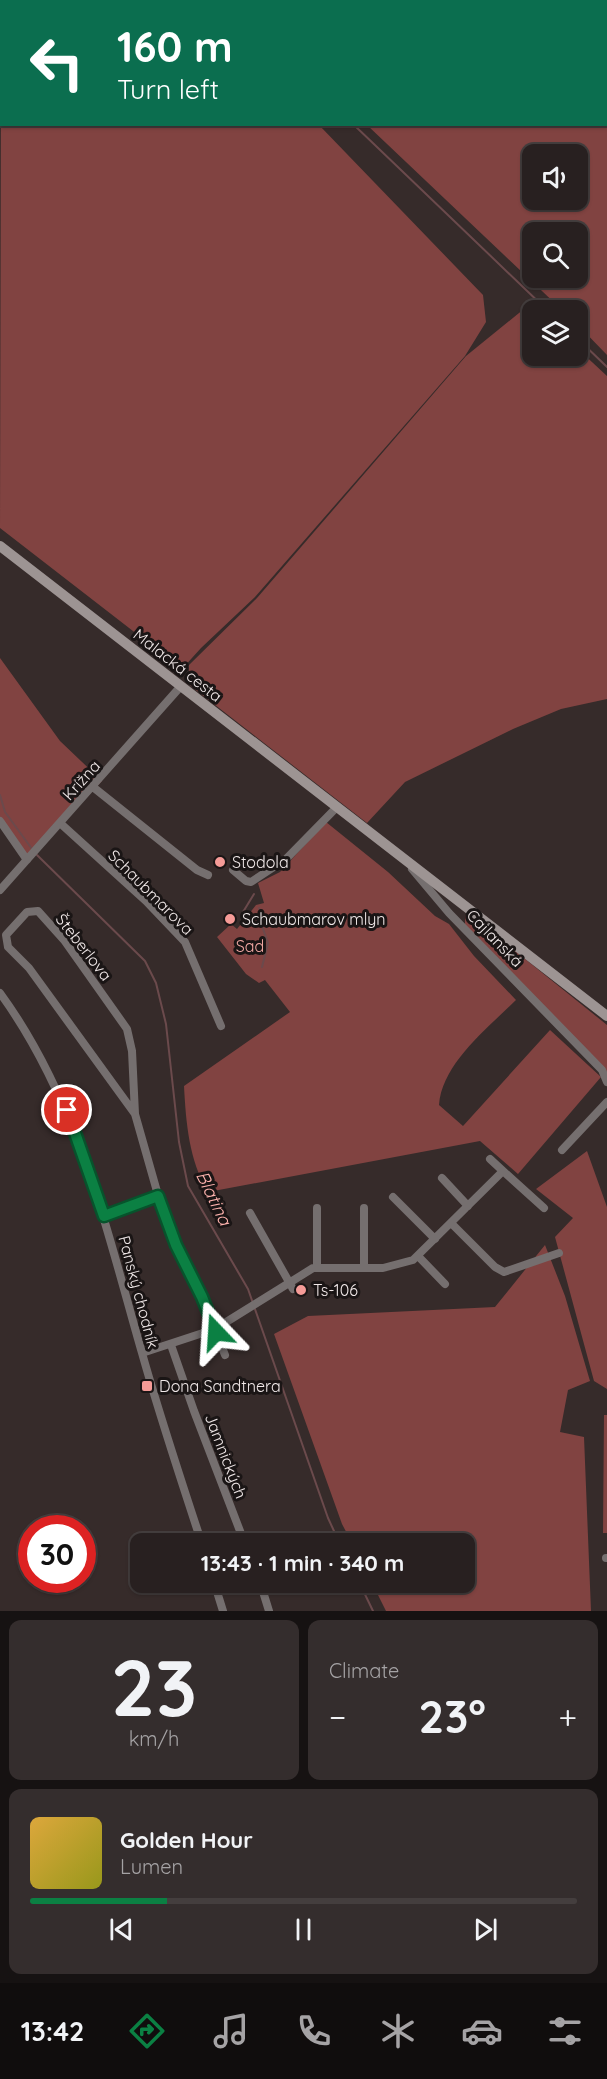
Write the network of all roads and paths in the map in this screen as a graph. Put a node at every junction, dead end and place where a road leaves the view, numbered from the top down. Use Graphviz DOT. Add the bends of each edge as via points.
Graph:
graph roads {
  1 [pos="0,546"];
  2 [pos="181,686"];
  3 [pos="93,787"];
  4 [pos="337,807"];
  5 [pos="0,821"];
  6 [pos="60,823"];
  7 [pos="28,859"];
  8 [pos="405,861"];
  9 [pos="232,870"];
  10 [pos="208,875"];
  11 [pos="0,890"];
  12 [pos="458,902"];
  13 [pos="449,913"];
  14 [pos="0,993"];
  15 [pos="607,1016"];
  16 [pos="221,1026"];
  17 [pos="607,1082"];
  18 [pos="133,1089"];
  19 [pos="117,1090"];
  20 [pos="607,1102"];
  21 [pos="135,1114"];
  22 [pos="562,1150"];
  23 [pos="490,1159"];
  24 [pos="503,1171"];
  25 [pos="442,1178"];
  26 [pos="158,1196"];
  27 [pos="393,1197"];
  28 [pos="468,1206"];
  29 [pos="316,1208"];
  30 [pos="364,1208"];
  31 [pos="544,1208"];
  32 [pos="250,1213"];
  33 [pos="104,1216"];
  34 [pos="451,1223"];
  35 [pos="435,1239"];
  36 [pos="559,1253"];
  37 [pos="418,1256"];
  38 [pos="364,1267"];
  39 [pos="317,1268"];
  40 [pos="445,1284"];
  41 [pos="292,1286"];
  42 [pos="214,1329"];
  43 [pos="171,1345"];
  44 [pos="142,1353"];
  45 [pos="225,1354"];
  46 [pos="199,1533"];
  47 [pos="241,1533"];
  48 [pos="217,1593"];
  49 [pos="263,1593"];
  50 [pos="223,1611"];
  51 [pos="269,1611"];
  1 -- 2 [label="main road, Malacká cesta"];
  2 -- 3 [label="street, Krížna"];
  2 -- 4 [label="main road, Malacká cesta"];
  3 -- 6 [label="street, Krížna"];
  3 -- 10 [label="street"];
  4 -- 8 [label="main road, Cajlanská"];
  4 -- 9 [label="street" via="286,859 251,882"];
  5 -- 7 [label="street"];
  6 -- 7 [label="street, Krížna"];
  6 -- 16 [label="street, Schaubmarova" via="185,942"];
  7 -- 11 [label="street, Krížna"];
  8 -- 12 [label="main road, Cajlanská"];
  8 -- 13 [label="street"];
  12 -- 13 [label="street, Cajlanská"];
  12 -- 15 [label="main road"];
  13 -- 17 [label="street, Cajlanská" via="602,1070"];
  14 -- 33 [label="street, Panský chodník" via="33,1041 67,1110"];
  18 -- 19 [label="street"];
  18 -- 19 [label="street, Šteberlova" via="127,1029 64,940 38,911 27,912 6,935 8,946 29,968"];
  18 -- 21 [label="street, Šteberlova"];
  19 -- 21 [label="street, Šteberlova"];
  20 -- 22 [label="street"];
  21 -- 26 [label="street, Šteberlova"];
  23 -- 24 [label="street"];
  24 -- 28 [label="street"];
  24 -- 31 [label="street"];
  25 -- 28 [label="street"];
  26 -- 33 [label="street"];
  26 -- 42 [label="street, Šteberlova"];
  27 -- 35 [label="street"];
  28 -- 34 [label="street"];
  29 -- 39 [label="street"];
  30 -- 38 [label="street"];
  32 -- 41 [label="street"];
  33 -- 44 [label="street, Panský chodník"];
  34 -- 35 [label="street"];
  34 -- 36 [label="street" via="504,1272"];
  35 -- 37 [label="street"];
  37 -- 38 [label="street" via="392,1267"];
  37 -- 40 [label="street"];
  38 -- 39 [label="street"];
  39 -- 41 [label="street"];
  41 -- 42 [label="street"];
  42 -- 43 [label="street"];
  42 -- 45 [label="street, Šteberlova"];
  43 -- 44 [label="street"];
  43 -- 47 [label="street, Jamnických"];
  44 -- 46 [label="street, Panský chodník"];
  48 -- 50 [label="street"];
  49 -- 51 [label="street"];
}
